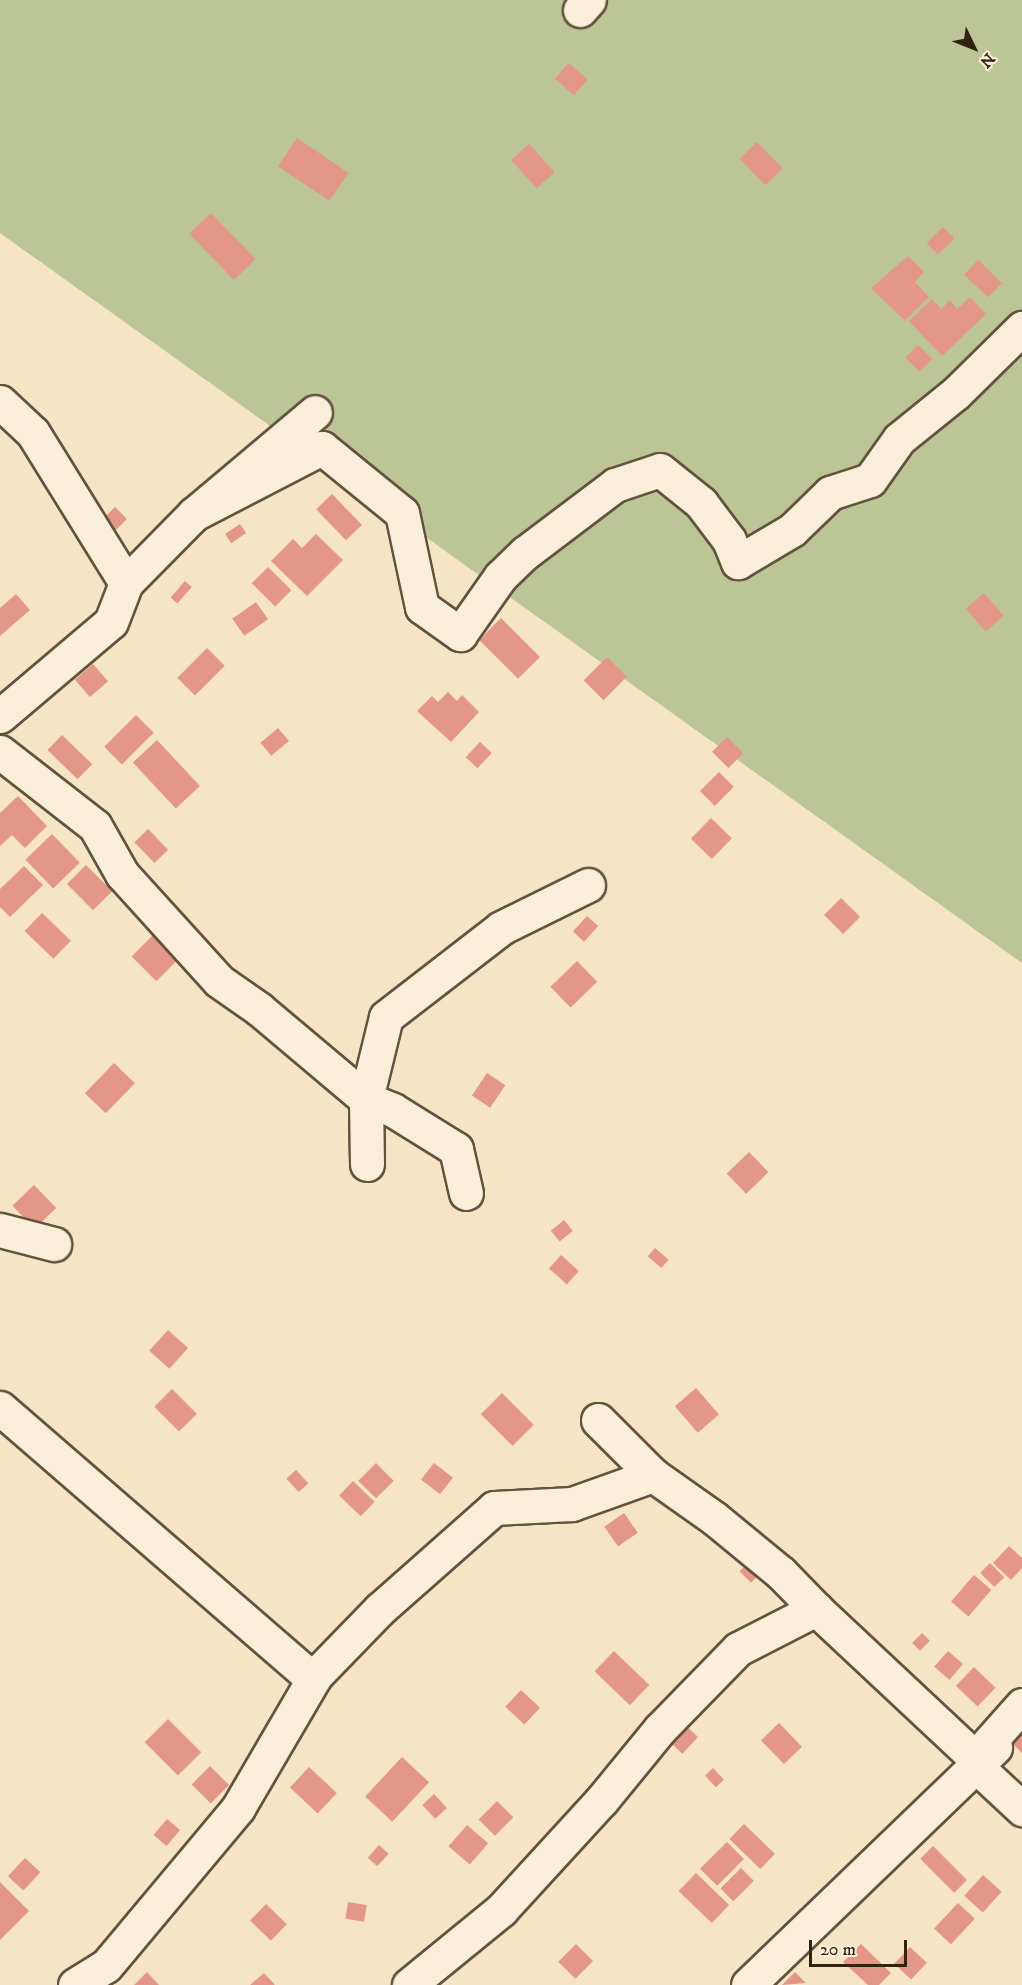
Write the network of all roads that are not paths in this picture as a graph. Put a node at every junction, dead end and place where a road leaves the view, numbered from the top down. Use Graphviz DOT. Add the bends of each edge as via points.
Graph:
graph roads {
  1 [pos="1022,328"];
  2 [pos="0,402"];
  3 [pos="315,412"];
  4 [pos="194,514"];
  5 [pos="126,583"];
  6 [pos="0,716"];
  7 [pos="0,752"];
  8 [pos="588,885"];
  9 [pos="366,1099"];
  10 [pos="368,1164"];
  11 [pos="466,1193"];
  12 [pos="0,1230"];
  13 [pos="54,1244"];
  14 [pos="0,1408"];
  15 [pos="598,1420"];
  16 [pos="654,1475"];
  17 [pos="816,1609"];
  18 [pos="313,1679"];
  19 [pos="1022,1705"];
  20 [pos="1022,1717"];
  21 [pos="977,1767"];
  22 [pos="1022,1809"];
  23 [pos="75,1985"];
  24 [pos="409,1985"];
  25 [pos="748,1985"];
  1 -- 4 [label="street" via="956,393 899,439 870,480 830,493 792,530 738,562 729,540 701,503 660,470 615,485 525,552 500,577 460,634 422,607 402,513 322,448"];
  2 -- 5 [label="street" via="33,433"];
  3 -- 4 [label="street"];
  4 -- 5 [label="street"];
  5 -- 6 [label="street" via="111,622"];
  7 -- 9 [label="street" via="95,826 122,874 219,981 259,1009"];
  8 -- 9 [label="street" via="501,928 386,1017"];
  9 -- 10 [label="street"];
  9 -- 11 [label="street" via="393,1110 456,1149"];
  12 -- 13 [label="street"];
  14 -- 18 [label="street"];
  15 -- 16 [label="street"];
  16 -- 17 [label="street" via="782,1573"];
  16 -- 18 [label="street" via="572,1504 494,1508 380,1609"];
  17 -- 19 [label="street" via="975,1758"];
  17 -- 24 [label="street" via="738,1649 660,1729 601,1801 501,1910"];
  18 -- 23 [label="street" via="238,1808 106,1966"];
  20 -- 21 [label="street"];
  21 -- 22 [label="street"];
  21 -- 25 [label="street" via="916,1820"];
}
